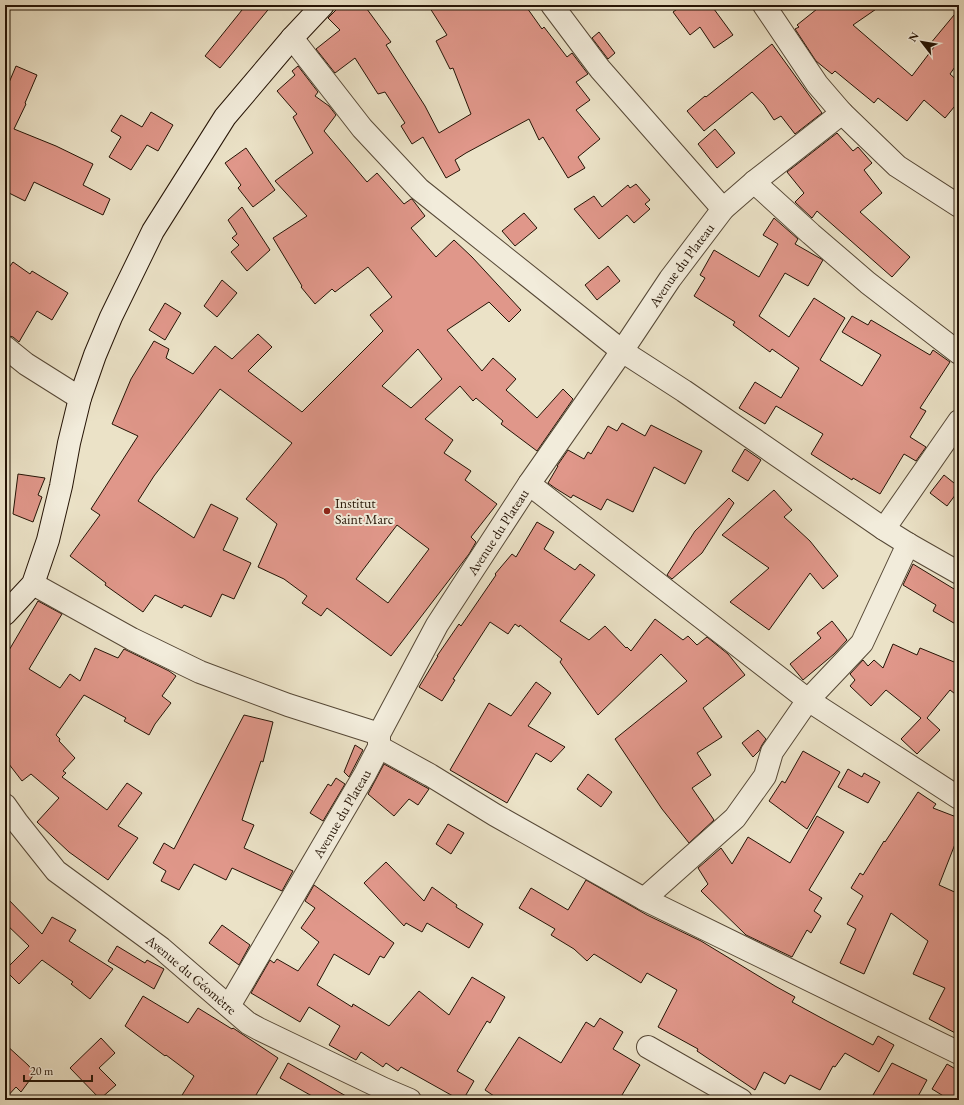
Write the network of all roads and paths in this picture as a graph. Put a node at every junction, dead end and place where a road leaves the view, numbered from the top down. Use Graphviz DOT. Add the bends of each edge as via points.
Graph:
graph roads {
  1 [pos="323,5"];
  2 [pos="552,5"];
  3 [pos="764,5"];
  4 [pos="292,38"];
  5 [pos="842,112"];
  6 [pos="754,182"];
  7 [pos="959,206"];
  8 [pos="723,209"];
  9 [pos="5,347"];
  10 [pos="622,351"];
  11 [pos="959,353"];
  12 [pos="80,398"];
  13 [pos="959,421"];
  14 [pos="529,484"];
  15 [pos="884,529"];
  16 [pos="908,544"];
  17 [pos="959,573"];
  18 [pos="33,584"];
  19 [pos="5,614"];
  20 [pos="808,700"];
  21 [pos="379,741"];
  22 [pos="959,798"];
  23 [pos="5,805"];
  24 [pos="644,899"];
  25 [pos="229,1006"];
  26 [pos="648,1047"];
  27 [pos="959,1053"];
  28 [pos="379,1095"];
  29 [pos="410,1100"];
  30 [pos="741,1100"];
  1 -- 4 [label="street"];
  2 -- 8 [label="street" via="600,69"];
  3 -- 5 [label="street" via="817,84"];
  4 -- 10 [label="street" via="362,128 419,189"];
  4 -- 12 [label="street" via="225,117 153,231 111,318"];
  5 -- 6 [label="street, Avenue du Plateau"];
  5 -- 7 [label="street" via="897,166"];
  6 -- 8 [label="street, Avenue du Plateau"];
  6 -- 11 [label="street" via="868,283"];
  8 -- 10 [label="street, Avenue du Plateau" via="670,279"];
  9 -- 12 [label="street" via="26,364"];
  10 -- 14 [label="street, Avenue du Plateau"];
  10 -- 15 [label="street"];
  12 -- 18 [label="street" via="48,540"];
  13 -- 15 [label="street"];
  14 -- 20 [label="street"];
  14 -- 21 [label="street, Avenue du Plateau" via="437,625"];
  15 -- 16 [label="street"];
  16 -- 17 [label="street"];
  16 -- 20 [label="street" via="862,643"];
  18 -- 19 [label="street"];
  18 -- 21 [label="street" via="132,639 200,672"];
  20 -- 22 [label="street"];
  20 -- 24 [label="street" via="772,752 765,776 735,818"];
  21 -- 24 [label="street" via="495,815"];
  21 -- 25 [label="street, Avenue du Plateau" via="365,774"];
  23 -- 25 [label="street, Avenue du Géomètre" via="56,871 161,948"];
  24 -- 27 [label="street"];
  25 -- 28 [label="street, Avenue du Géomètre" via="258,1029"];
  26 -- 30 [label="street"];
  28 -- 29 [label="street, Avenue du Géomètre"];
}
